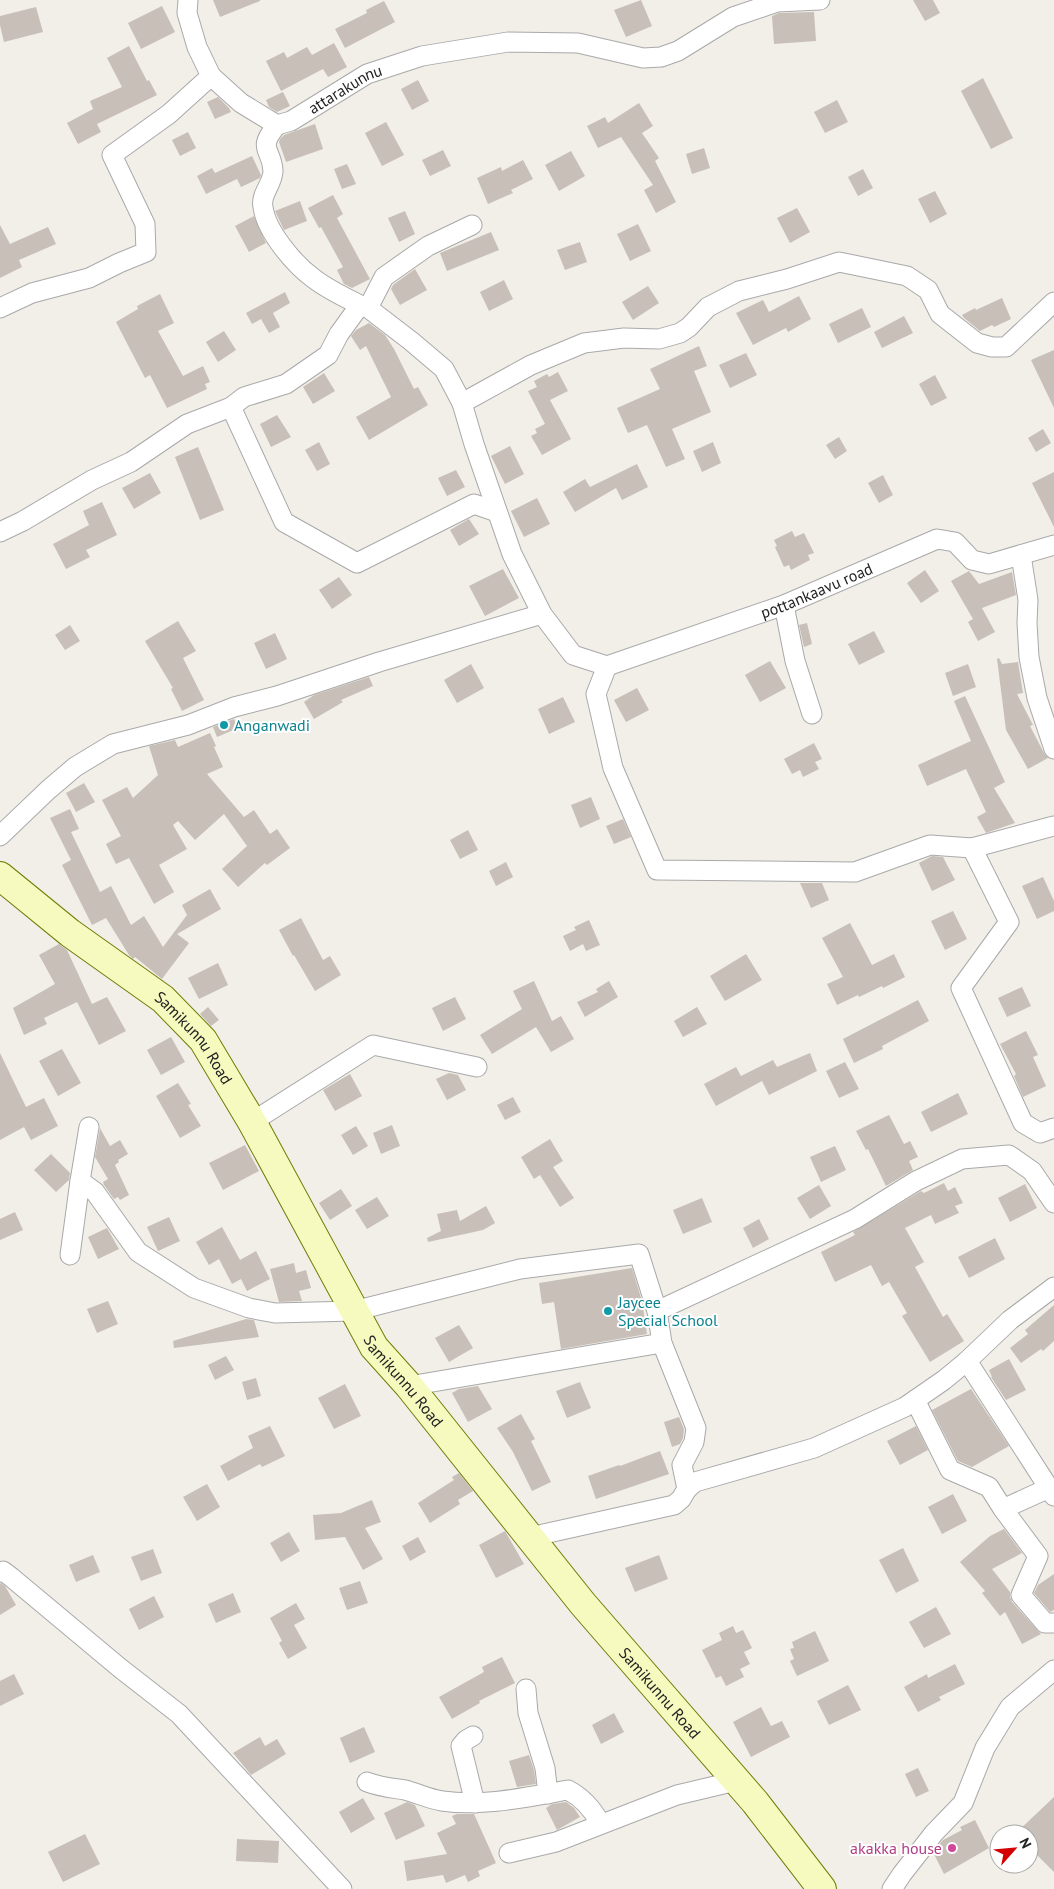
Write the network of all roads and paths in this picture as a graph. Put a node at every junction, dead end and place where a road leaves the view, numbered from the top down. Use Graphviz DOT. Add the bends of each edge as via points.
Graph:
graph roads {
  1 [pos="188,0"];
  2 [pos="820,0"];
  3 [pos="212,76"];
  4 [pos="277,125"];
  5 [pos="472,225"];
  6 [pos="1054,302"];
  7 [pos="364,306"];
  8 [pos="0,308"];
  9 [pos="462,403"];
  10 [pos="230,407"];
  11 [pos="497,512"];
  12 [pos="0,532"];
  13 [pos="1054,545"];
  14 [pos="1021,555"];
  15 [pos="784,605"];
  16 [pos="542,614"];
  17 [pos="607,666"];
  18 [pos="812,714"];
  19 [pos="1054,749"];
  20 [pos="1054,826"];
  21 [pos="0,836"];
  22 [pos="972,848"];
  23 [pos="2,881"];
  24 [pos="477,1067"];
  25 [pos="252,1122"];
  26 [pos="88,1127"];
  27 [pos="1054,1128"];
  28 [pos="80,1181"];
  29 [pos="1054,1203"];
  30 [pos="70,1255"];
  31 [pos="1054,1287"];
  32 [pos="354,1311"];
  33 [pos="657,1311"];
  34 [pos="662,1343"];
  35 [pos="967,1361"];
  36 [pos="409,1386"];
  37 [pos="915,1400"];
  38 [pos="687,1489"];
  39 [pos="1052,1492"];
  40 [pos="1003,1509"];
  41 [pos="530,1537"];
  42 [pos="0,1572"];
  43 [pos="1054,1623"];
  44 [pos="1054,1670"];
  45 [pos="526,1689"];
  46 [pos="473,1736"];
  47 [pos="736,1781"];
  48 [pos="368,1782"];
  49 [pos="548,1794"];
  50 [pos="475,1802"];
  51 [pos="600,1823"];
  52 [pos="510,1852"];
  53 [pos="342,1889"];
  54 [pos="822,1889"];
  55 [pos="892,1889"];
  1 -- 3 [label="street" via="187,13"];
  2 -- 4 [label="street, attarakunnu" via="777,2 734,17 678,51 661,57 643,58 578,43 508,42 422,56 367,74 292,121"];
  3 -- 4 [label="street" via="241,103"];
  3 -- 8 [label="street" via="169,114 112,155 145,224 146,252 89,278 32,293"];
  4 -- 7 [label="street" via="266,146 273,172 262,207 270,228 283,248 312,278"];
  5 -- 7 [label="street" via="428,246 384,277"];
  6 -- 9 [label="street" via="1006,347 992,347 977,343 940,314 928,290 907,276 839,262 738,291 708,306 680,333 659,339 624,338 584,343 531,366"];
  7 -- 9 [label="street" via="444,369"];
  7 -- 10 [label="street" via="339,334 328,355 286,384 244,397"];
  9 -- 11 [label="street"];
  10 -- 11 [label="street" via="284,522 357,563 474,504"];
  10 -- 12 [label="street" via="187,424 131,462 92,480"];
  11 -- 16 [label="street" via="512,554"];
  13 -- 14 [label="street, pottankaavu road"];
  14 -- 15 [label="street, pottankaavu road" via="989,564 972,560 955,542 937,539"];
  14 -- 19 [label="street" via="1028,600 1029,657 1037,698"];
  15 -- 17 [label="street, pottankaavu road"];
  15 -- 18 [label="street" via="795,661"];
  16 -- 17 [label="street" via="573,655"];
  16 -- 21 [label="street" via="234,707 188,725 113,744 75,767"];
  17 -- 22 [label="street" via="596,694 613,768 657,870 855,872 930,845"];
  20 -- 22 [label="street"];
  22 -- 27 [label="street" via="1009,922 961,988 1023,1123 1040,1133"];
  23 -- 25 [label="main road, Samikunnu Road" via="163,999 203,1040"];
  24 -- 25 [label="street" via="373,1045"];
  25 -- 32 [label="main road, Samikunnu Road"];
  26 -- 28 [label="street"];
  28 -- 30 [label="street"];
  28 -- 32 [label="street" via="95,1192 138,1252 194,1288 249,1308 275,1313"];
  29 -- 33 [label="street" via="1032,1171 1009,1155 962,1159 916,1181 855,1219"];
  31 -- 35 [label="street" via="1010,1320"];
  32 -- 33 [label="street" via="520,1270 639,1254"];
  32 -- 36 [label="main road, Samikunnu Road" via="374,1348"];
  33 -- 34 [label="street"];
  34 -- 36 [label="street"];
  34 -- 38 [label="street" via="696,1428 694,1442 682,1465"];
  35 -- 37 [label="street"];
  35 -- 39 [label="street"];
  36 -- 41 [label="main road, Samikunnu Road"];
  37 -- 38 [label="street" via="814,1448 695,1482"];
  37 -- 40 [label="street" via="950,1470 989,1487"];
  38 -- 41 [label="street" via="674,1505"];
  39 -- 40 [label="street"];
  40 -- 43 [label="street" via="1038,1556 1021,1595 1045,1623"];
  41 -- 47 [label="main road, Samikunnu Road" via="583,1604"];
  42 -- 53 [label="street" via="11,1577 179,1714"];
  44 -- 55 [label="street" via="1010,1707 985,1748 963,1803 934,1833"];
  45 -- 49 [label="street" via="528,1714 545,1768"];
  46 -- 50 [label="street" via="461,1746"];
  47 -- 51 [label="street" via="677,1795"];
  47 -- 54 [label="main road, Samikunnu Road"];
  48 -- 50 [label="street" via="441,1801"];
  49 -- 50 [label="street"];
  49 -- 51 [label="street" via="568,1790 593,1810"];
  51 -- 52 [label="street" via="556,1842"];
}
